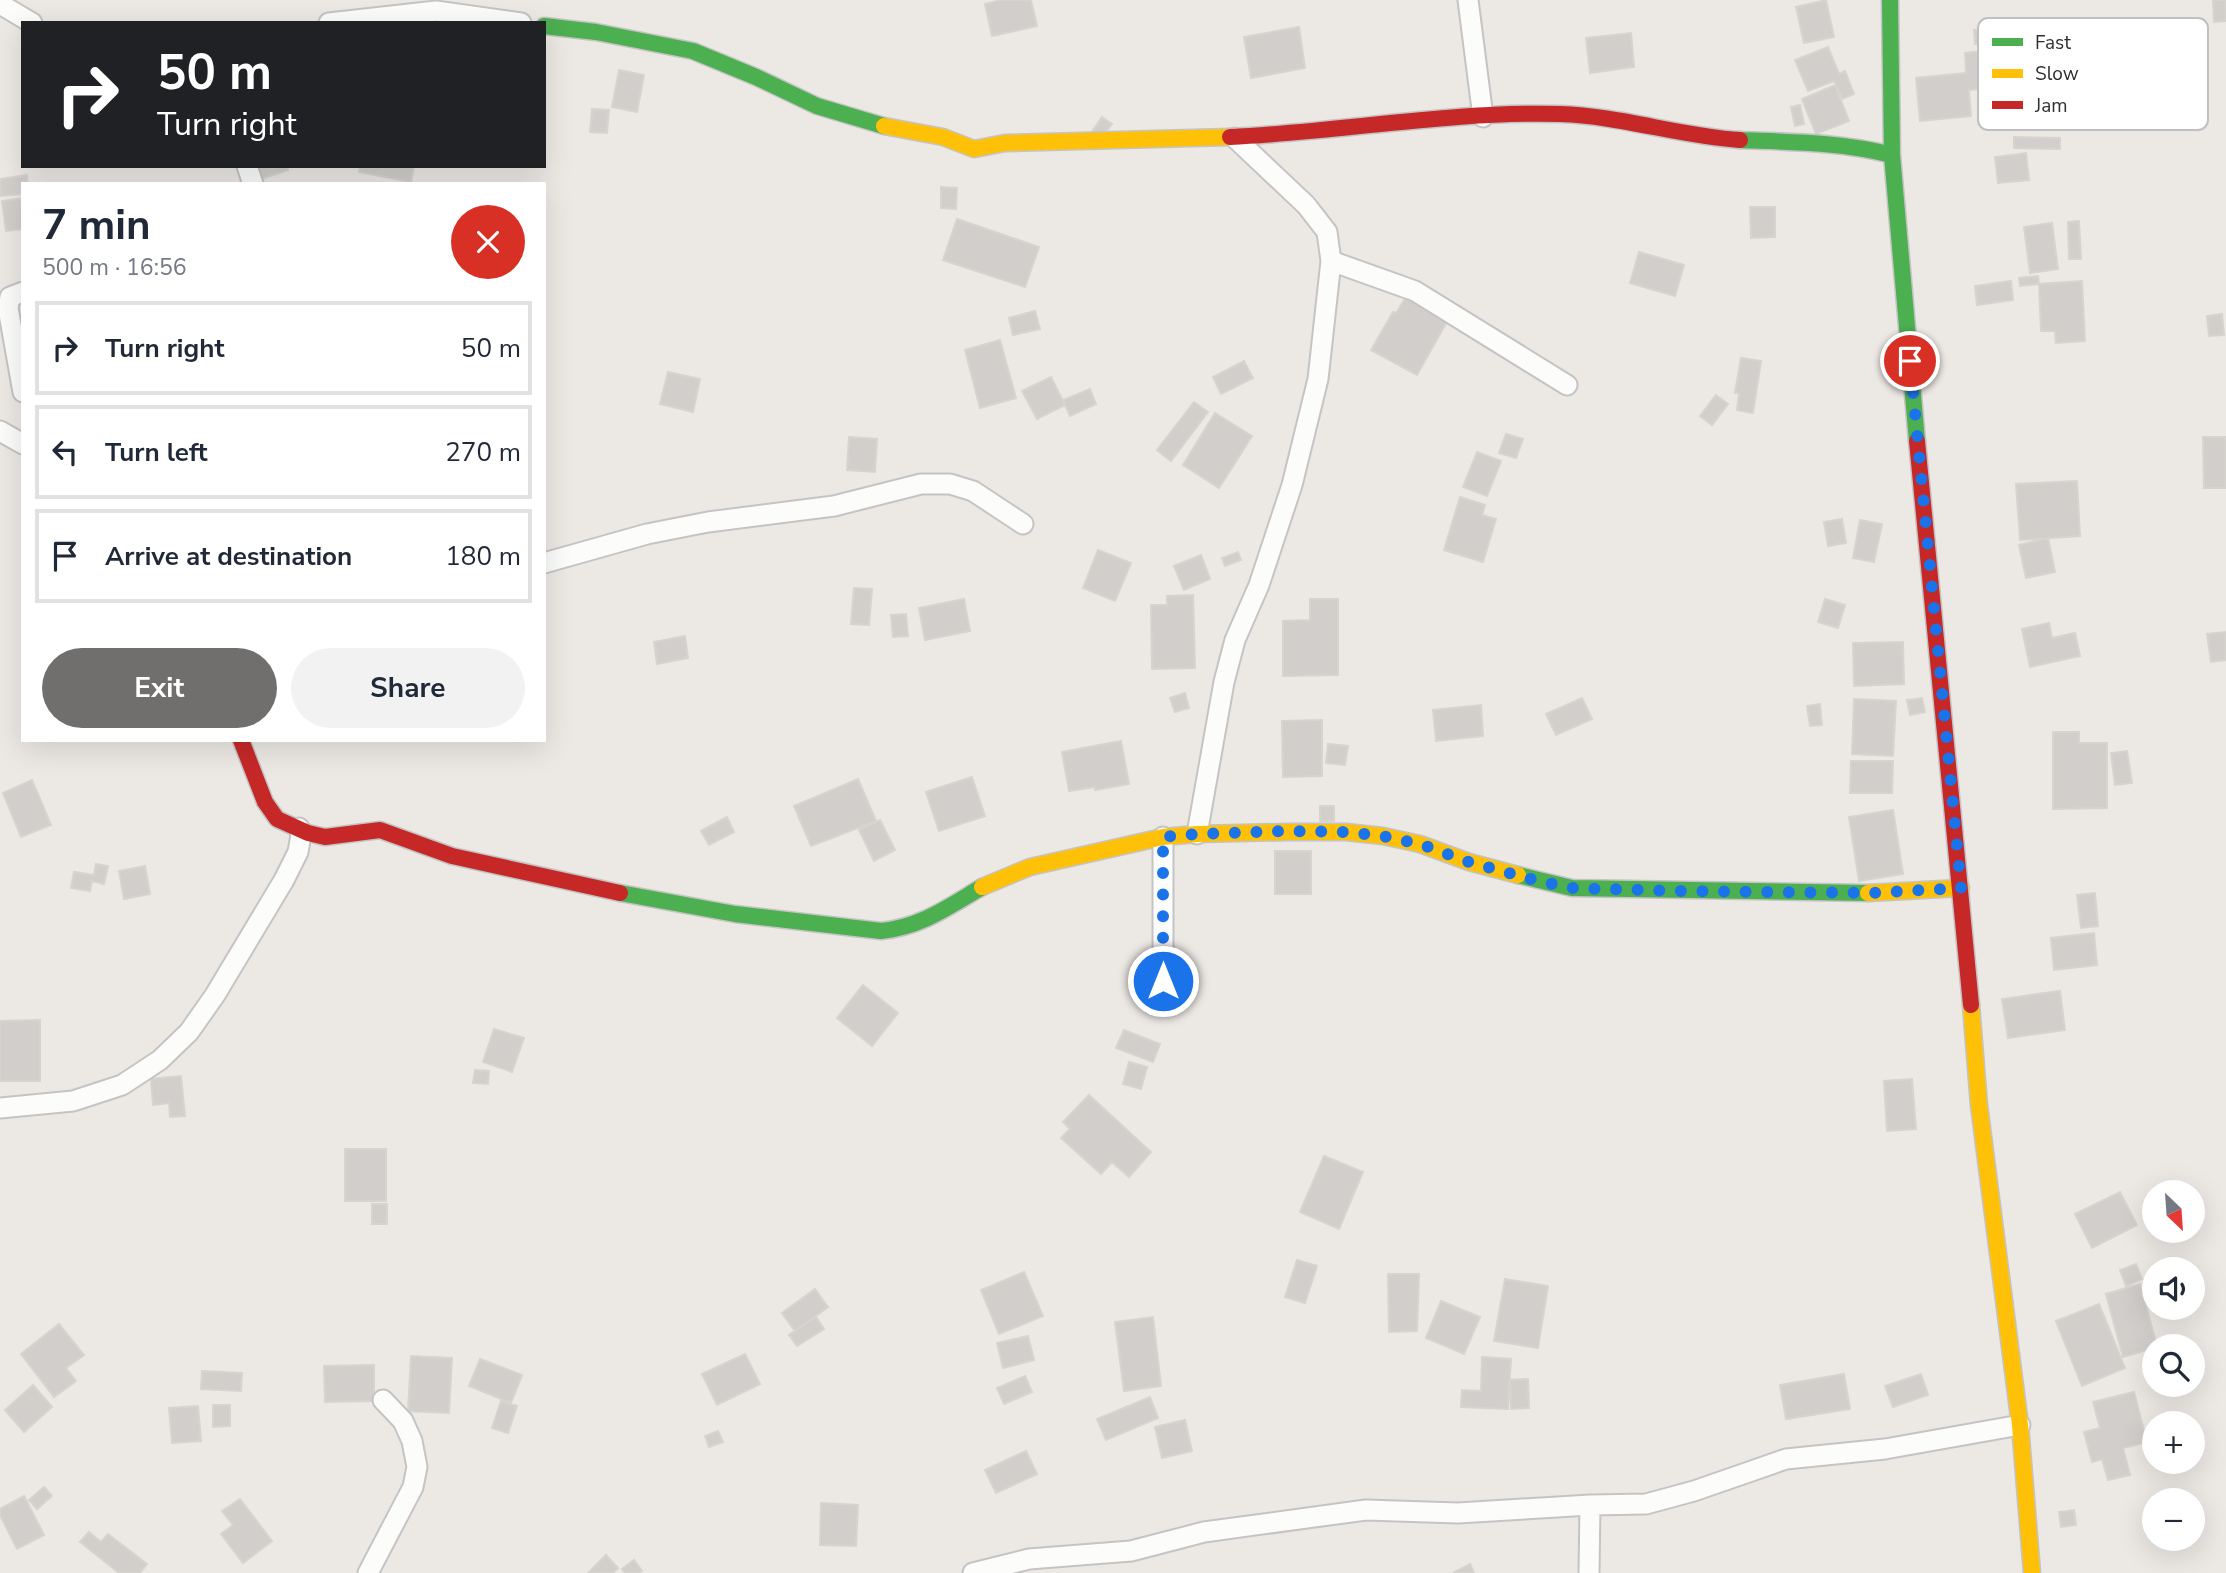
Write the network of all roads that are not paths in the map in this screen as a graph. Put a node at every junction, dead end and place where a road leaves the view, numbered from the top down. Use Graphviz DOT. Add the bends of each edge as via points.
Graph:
graph roads {
  1 [pos="1468,0"];
  2 [pos="1891,0"];
  3 [pos="0,4"];
  4 [pos="29,21"];
  5 [pos="347,21"];
  6 [pos="507,21"];
  7 [pos="546,26"];
  8 [pos="1483,117"];
  9 [pos="1235,138"];
  10 [pos="1892,155"];
  11 [pos="1331,261"];
  12 [pos="21,293"];
  13 [pos="21,381"];
  14 [pos="1567,385"];
  15 [pos="0,431"];
  16 [pos="21,443"];
  17 [pos="1023,524"];
  18 [pos="546,562"];
  19 [pos="242,742"];
  20 [pos="299,828"];
  21 [pos="1196,834"];
  22 [pos="1163,837"];
  23 [pos="1961,888"];
  24 [pos="1163,981"];
  25 [pos="0,1108"];
  26 [pos="383,1400"];
  27 [pos="2020,1425"];
  28 [pos="1590,1505"];
  29 [pos="368,1573"];
  30 [pos="973,1573"];
  31 [pos="1589,1573"];
  32 [pos="2032,1573"];
  1 -- 8 [label="street"];
  2 -- 10 [label="street"];
  3 -- 4 [label="street"];
  5 -- 6 [label="street" via="436,11"];
  7 -- 9 [label="street" via="693,51 817,106 974,149 1005,143"];
  8 -- 9 [label="street"];
  8 -- 10 [label="street" via="1562,114 1619,120 1688,136 1854,146"];
  9 -- 11 [label="street" via="1306,205 1326,232"];
  10 -- 23 [label="street"];
  11 -- 14 [label="street" via="1415,291"];
  11 -- 21 [label="street" via="1318,379 1292,485 1259,585 1235,640"];
  12 -- 13 [label="street" via="10,297 8,308"];
  15 -- 16 [label="street"];
  17 -- 18 [label="street" via="974,491 950,484 921,484 834,506 648,534"];
  19 -- 20 [label="street" via="265,802 277,818"];
  20 -- 22 [label="street" via="325,837 380,830 452,856 580,885 735,914 881,930 902,929 927,919 990,882 1030,867"];
  20 -- 25 [label="street" via="298,852 277,892 215,995 189,1032 160,1060 122,1085 73,1101"];
  21 -- 22 [label="street"];
  21 -- 23 [label="street" via="1287,831 1382,836 1572,888 1869,893"];
  22 -- 24 [label="street"];
  23 -- 27 [label="street" via="1979,1105"];
  26 -- 29 [label="street" via="403,1421 417,1467 412,1487"];
  27 -- 28 [label="street" via="1885,1449 1786,1459 1646,1504"];
  27 -- 32 [label="street"];
  28 -- 30 [label="street" via="1458,1513 1366,1510 1204,1532 1132,1550 1029,1559"];
  28 -- 31 [label="street"];
}
